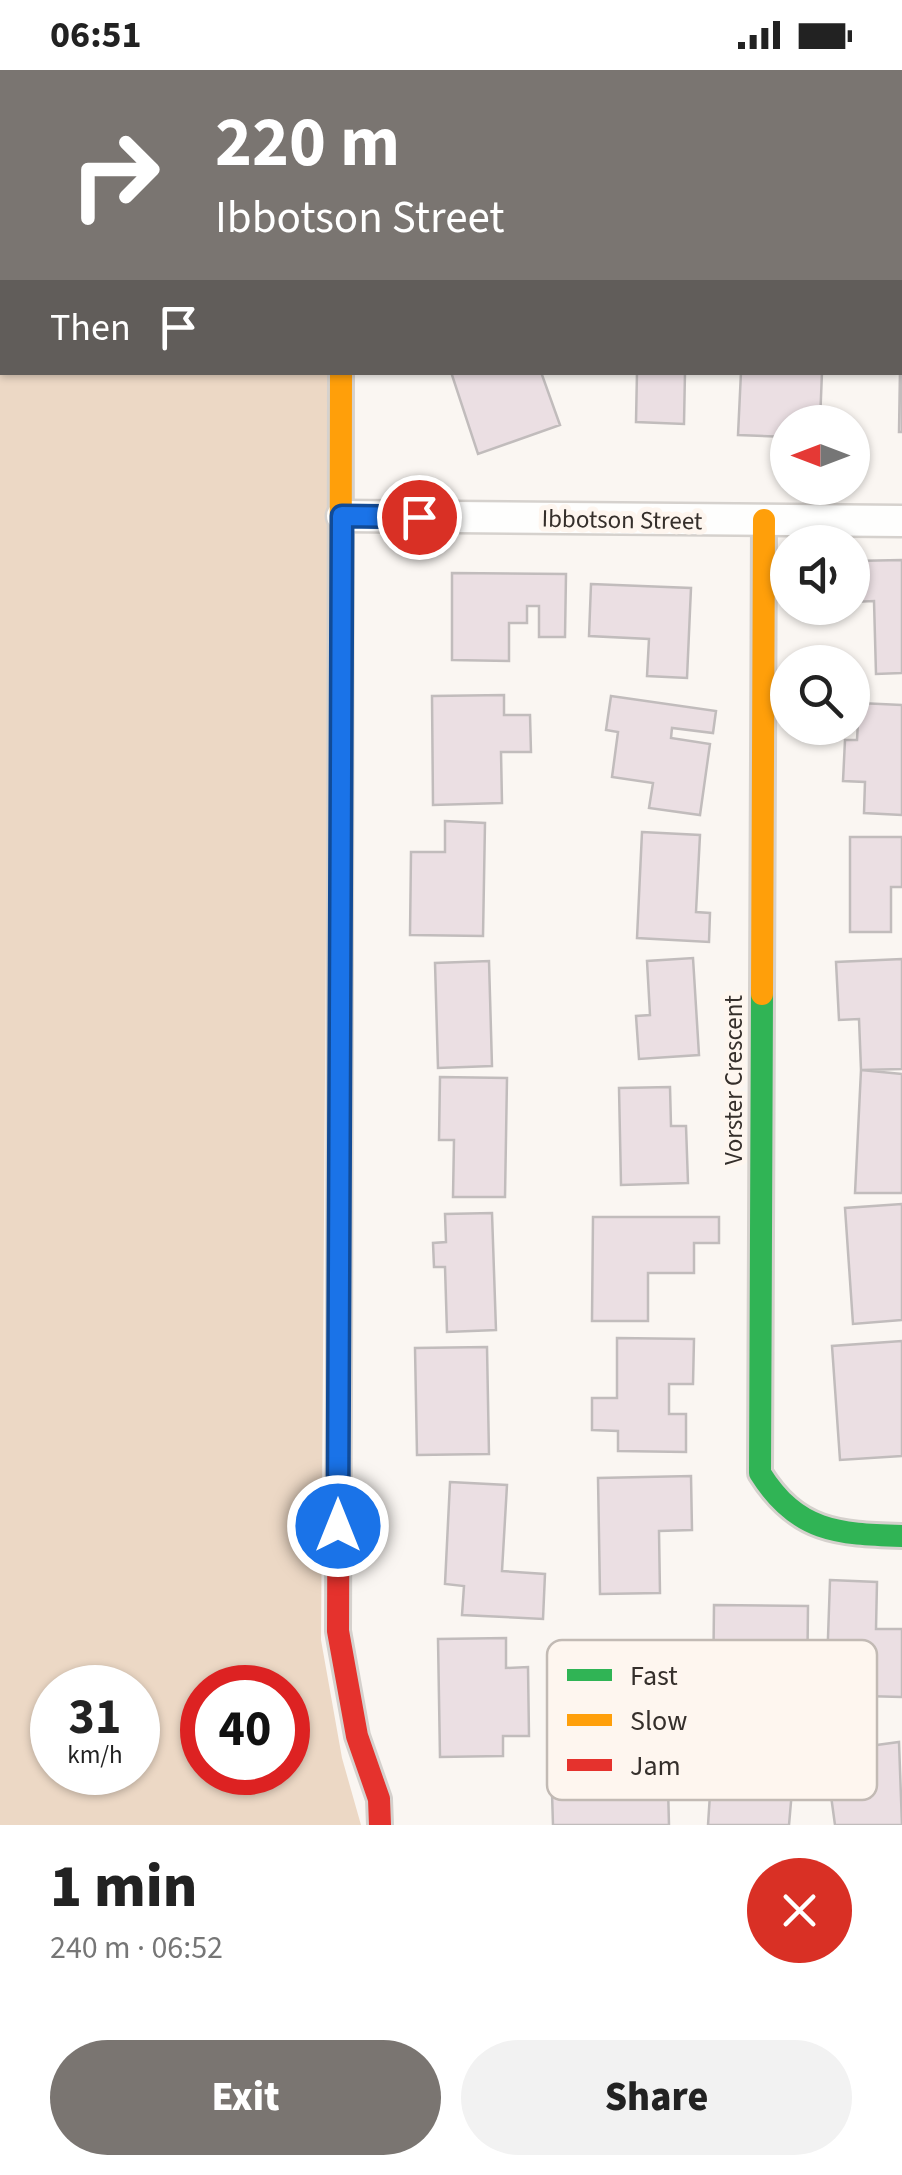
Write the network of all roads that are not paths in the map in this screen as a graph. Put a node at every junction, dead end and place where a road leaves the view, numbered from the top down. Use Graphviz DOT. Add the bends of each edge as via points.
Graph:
graph roads {
  1 [pos="341,375"];
  2 [pos="342,516"];
  3 [pos="764,520"];
  4 [pos="902,521"];
  5 [pos="902,1536"];
  6 [pos="379,1812"];
  7 [pos="396,1825"];
  1 -- 2 [label="street"];
  2 -- 3 [label="street, Ibbotson Street"];
  2 -- 6 [label="street" via="338,1631"];
  3 -- 4 [label="street, Ibbotson Street"];
  3 -- 5 [label="street, Vorster Crescent" via="760,1473 795,1519 852,1535"];
  6 -- 7 [label="street"];
}
